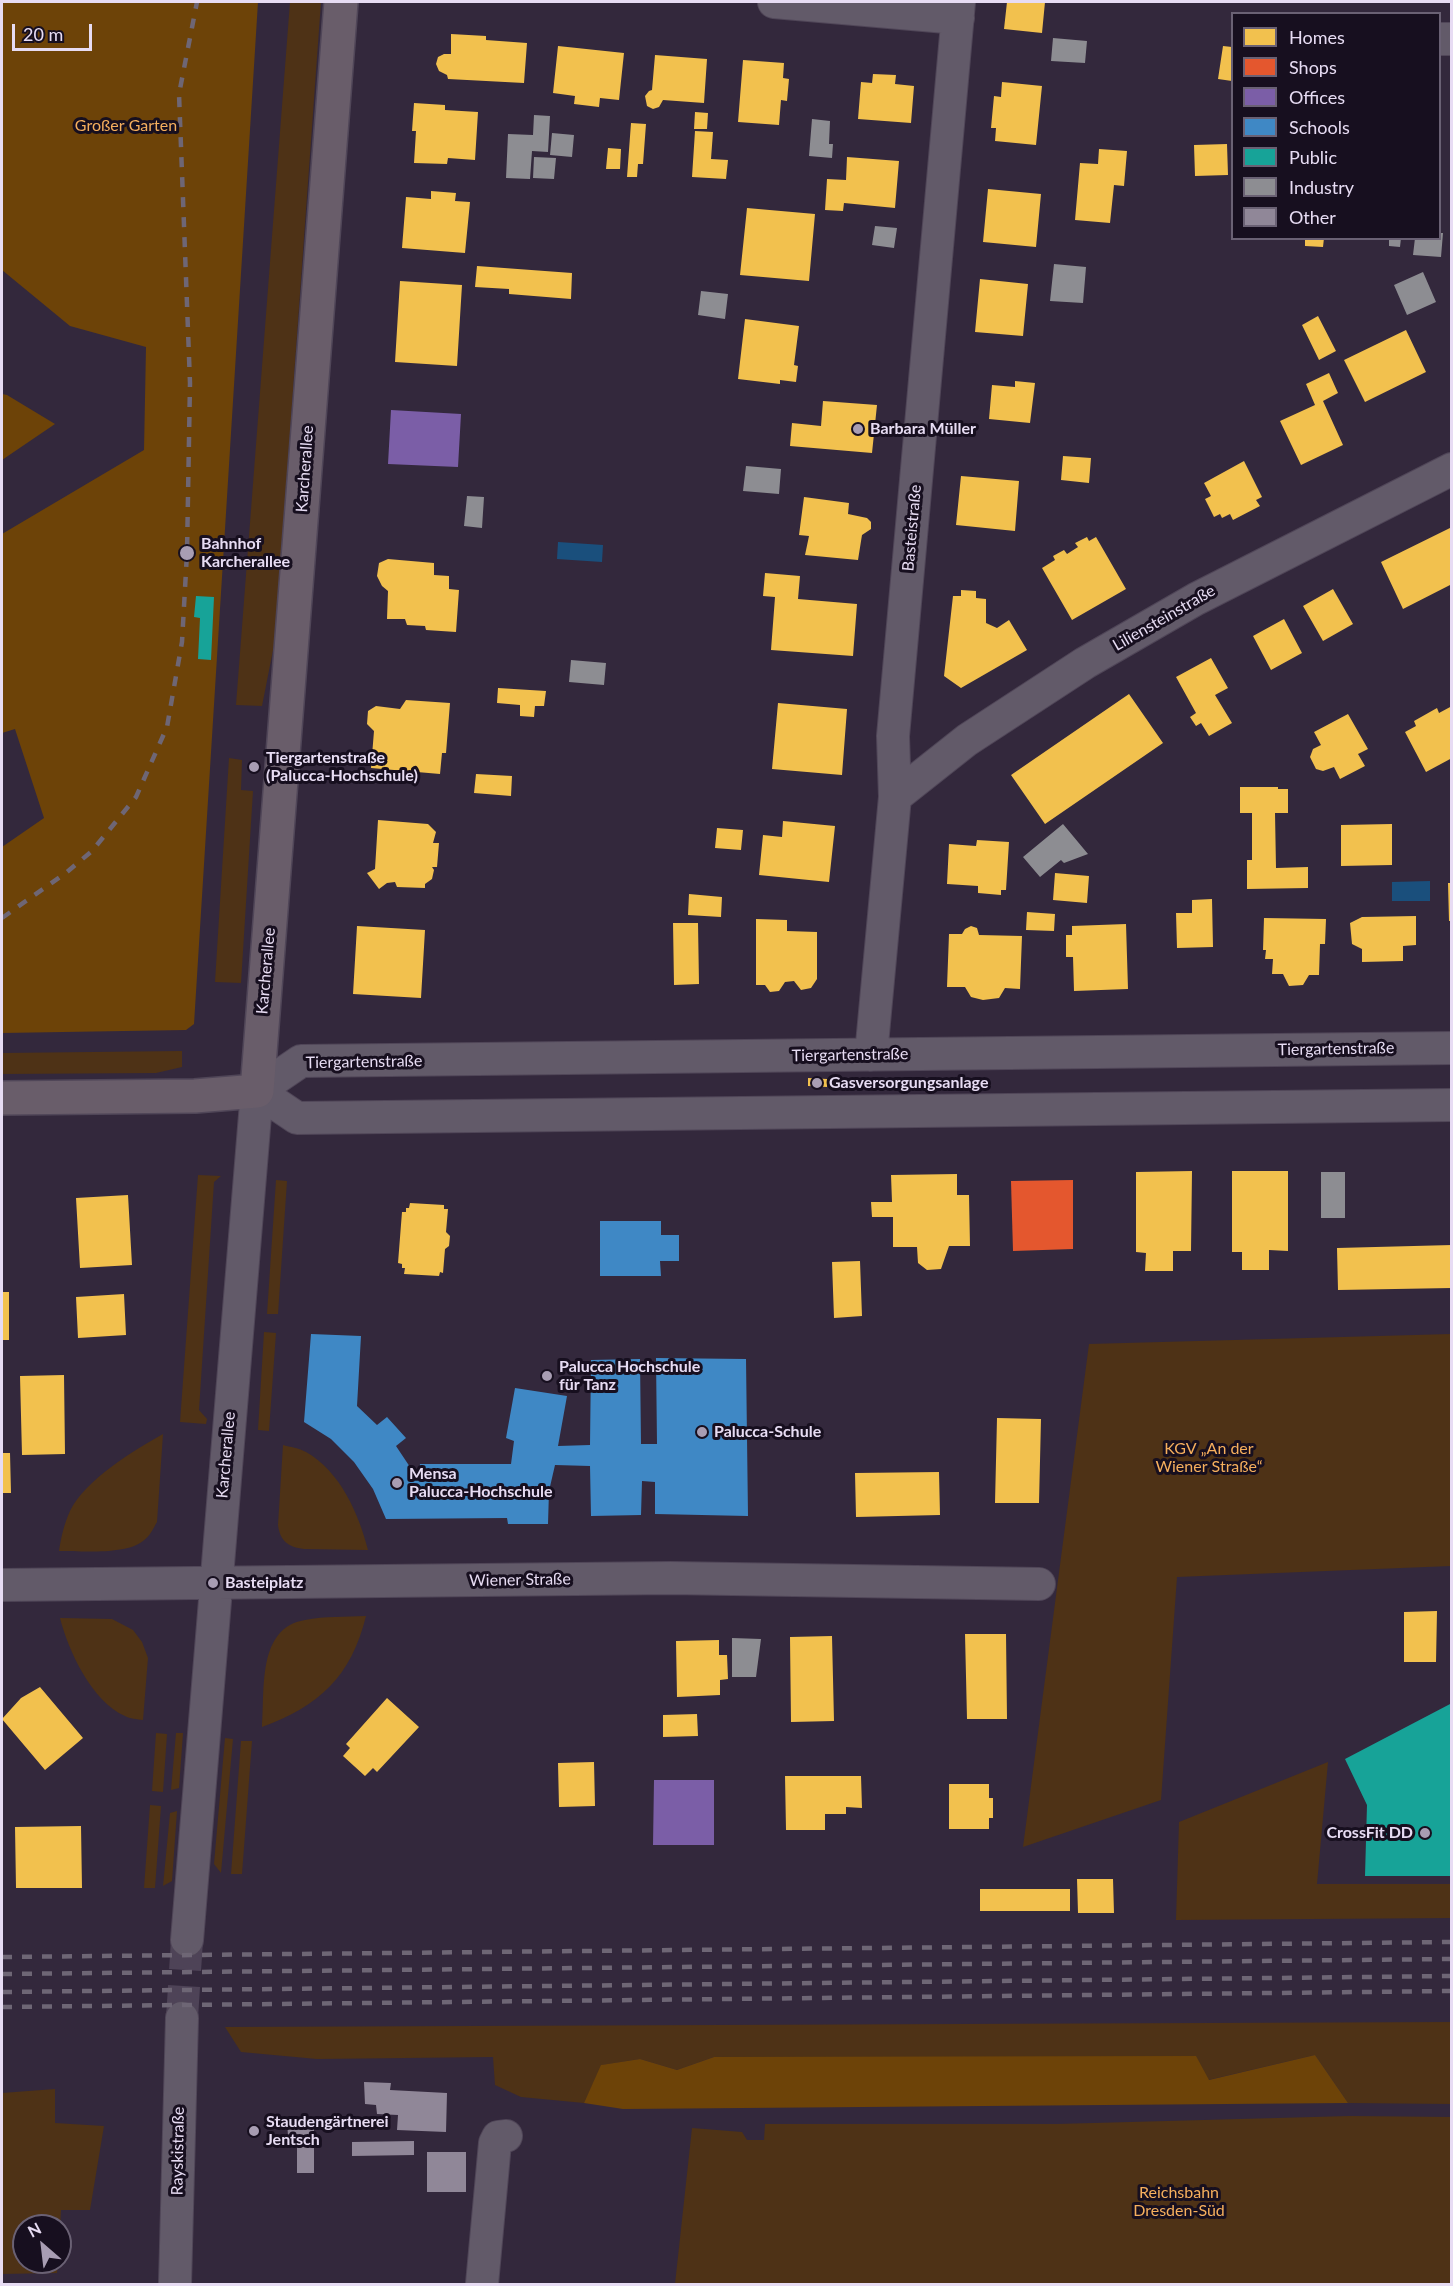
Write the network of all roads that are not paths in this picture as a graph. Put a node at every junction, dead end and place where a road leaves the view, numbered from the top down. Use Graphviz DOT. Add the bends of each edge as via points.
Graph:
graph roads {
  1 [pos="341,2"];
  2 [pos="774,2"];
  3 [pos="958,10"];
  4 [pos="1452,469"];
  5 [pos="895,797"];
  6 [pos="1452,1048"];
  7 [pos="871,1055"];
  8 [pos="257,1091"];
  9 [pos="2,1098"];
  10 [pos="1452,1105"];
  11 [pos="215,1582"];
  12 [pos="1039,1584"];
  13 [pos="2,1585"];
  14 [pos="186,1940"];
  15 [pos="182,2018"];
  16 [pos="506,2136"];
  17 [pos="175,2284"];
  18 [pos="482,2284"];
  1 -- 8 [label="main road, Karcherallee"];
  2 -- 3 [label="street"];
  3 -- 5 [label="street, Basteistraße" via="893,736"];
  4 -- 5 [label="street, Liliensteinstraße" via="1196,599 1085,663 967,740"];
  5 -- 7 [label="street, Basteistraße"];
  6 -- 7 [label="street, Tiergartenstraße"];
  7 -- 8 [label="street, Tiergartenstraße" via="301,1061"];
  8 -- 9 [label="main road" via="186,1096"];
  8 -- 10 [label="street" via="297,1118"];
  8 -- 11 [label="street, Karcherallee"];
  11 -- 12 [label="street, Wiener Straße" via="671,1578"];
  11 -- 13 [label="street, Wiener Straße"];
  11 -- 14 [label="street, Karcherallee"];
  15 -- 17 [label="street, Rayskistraße"];
  16 -- 18 [label="street" via="498,2137 495,2143"];
}
